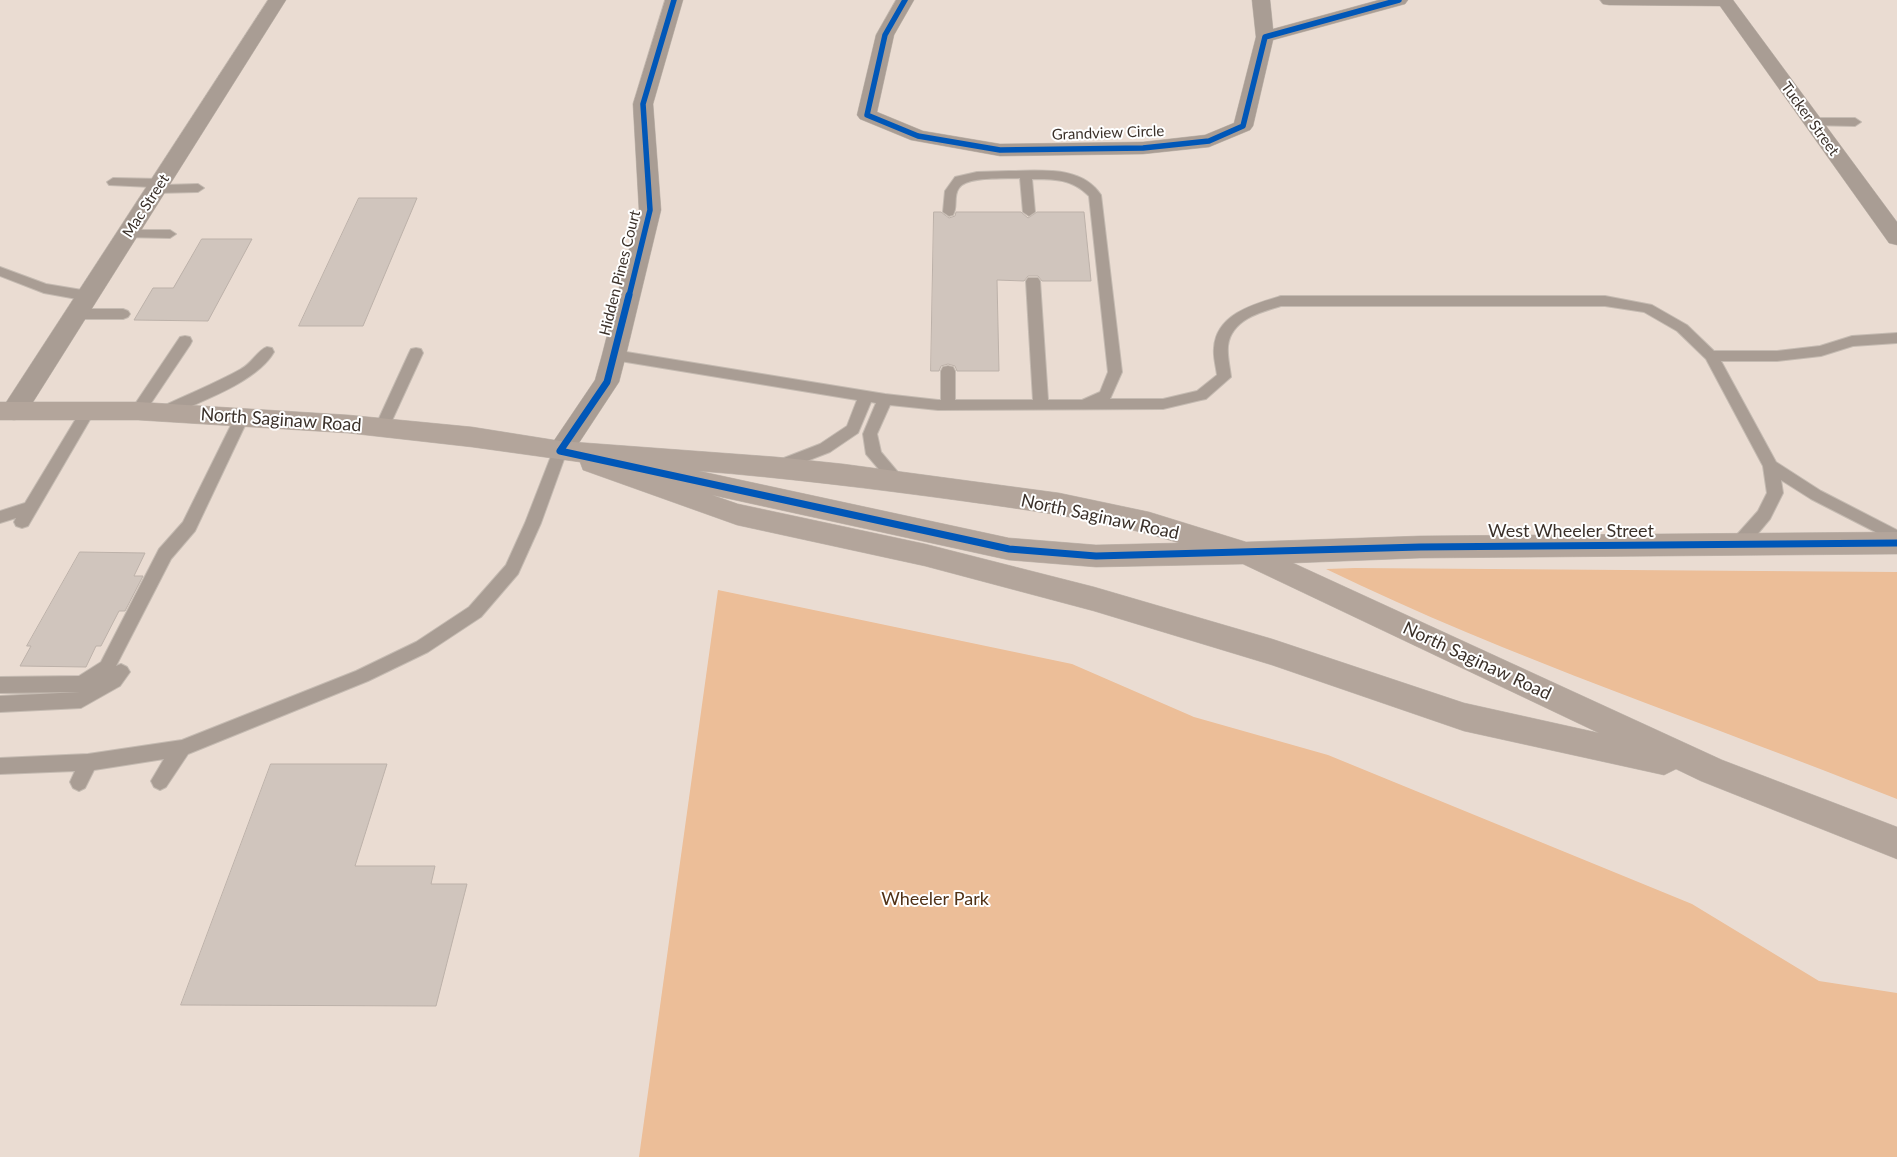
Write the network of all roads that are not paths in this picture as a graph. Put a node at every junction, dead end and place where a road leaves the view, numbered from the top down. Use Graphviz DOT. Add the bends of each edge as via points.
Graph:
graph roads {
  1 [pos="277,0"];
  2 [pos="674,0"];
  3 [pos="904,0"];
  4 [pos="1261,0"];
  5 [pos="1392,0"];
  6 [pos="1609,0"];
  7 [pos="1724,1"];
  8 [pos="1265,37"];
  9 [pos="1813,122"];
  10 [pos="1855,122"];
  11 [pos="1026,176"];
  12 [pos="113,182"];
  13 [pos="158,186"];
  14 [pos="198,188"];
  15 [pos="949,212"];
  16 [pos="1029,212"];
  17 [pos="127,234"];
  18 [pos="170,234"];
  19 [pos="1897,238"];
  20 [pos="0,271"];
  21 [pos="1033,281"];
  22 [pos="88,296"];
  23 [pos="76,314"];
  24 [pos="123,314"];
  25 [pos="1897,338"];
  26 [pos="185,341"];
  27 [pos="267,352"];
  28 [pos="416,352"];
  29 [pos="614,355"];
  30 [pos="1712,356"];
  31 [pos="948,371"];
  32 [pos="866,396"];
  33 [pos="885,399"];
  34 [pos="948,405"];
  35 [pos="1041,405"];
  36 [pos="1083,405"];
  37 [pos="7,411"];
  38 [pos="88,411"];
  39 [pos="138,411"];
  40 [pos="164,412"];
  41 [pos="242,417"];
  42 [pos="382,427"];
  43 [pos="560,452"];
  44 [pos="776,466"];
  45 [pos="1772,466"];
  46 [pos="899,484"];
  47 [pos="31,507"];
  48 [pos="0,516"];
  49 [pos="22,522"];
  50 [pos="1897,537"];
  51 [pos="1897,543"];
  52 [pos="1739,544"];
  53 [pos="1246,553"];
  54 [pos="121,672"];
  55 [pos="0,685"];
  56 [pos="0,704"];
  57 [pos="182,748"];
  58 [pos="88,762"];
  59 [pos="0,766"];
  60 [pos="1712,771"];
  61 [pos="160,781"];
  62 [pos="79,782"];
  63 [pos="1897,843"];
  1 -- 13 [label="street, Mac Street"];
  2 -- 29 [label="street, Hidden Pines Court" via="643,104 650,210"];
  3 -- 8 [label="street, Grandview Circle" via="885,35 867,115 918,136 1000,150 1143,148 1208,141 1242,126"];
  4 -- 8 [label="street"];
  5 -- 8 [label="street"];
  6 -- 7 [label="street"];
  7 -- 9 [label="street, Tucker Street"];
  9 -- 10 [label="lane"];
  9 -- 19 [label="street, Tucker Street"];
  11 -- 15 [label="lane" via="976,176 959,180 949,192"];
  11 -- 16 [label="lane"];
  11 -- 36 [label="lane" via="1063,176 1084,183 1095,196 1115,372 1106,396"];
  12 -- 13 [label="lane"];
  13 -- 14 [label="lane"];
  13 -- 17 [label="street, Mac Street"];
  17 -- 18 [label="lane"];
  17 -- 22 [label="street, Mac Street"];
  20 -- 22 [label="lane" via="44,288"];
  21 -- 35 [label="lane"];
  22 -- 23 [label="street, Mac Street"];
  23 -- 24 [label="lane"];
  23 -- 37 [label="street, Mac Street"];
  25 -- 30 [label="lane" via="1852,341 1821,351 1777,356"];
  26 -- 39 [label="lane"];
  27 -- 40 [label="lane" via="248,372"];
  28 -- 42 [label="lane"];
  29 -- 32 [label="lane"];
  29 -- 43 [label="street, Hidden Pines Court" via="607,382"];
  30 -- 36 [label="lane" via="1682,328 1646,308 1605,301 1281,301 1248,312 1230,324 1221,344 1224,377 1201,395 1163,404"];
  30 -- 45 [label="lane"];
  31 -- 34 [label="lane"];
  32 -- 33 [label="lane"];
  32 -- 44 [label="lane" via="853,429 825,448"];
  33 -- 34 [label="lane"];
  33 -- 46 [label="lane" via="870,434 874,454"];
  34 -- 35 [label="lane"];
  35 -- 36 [label="lane"];
  37 -- 38 [label="main road, North Saginaw Road"];
  38 -- 39 [label="main road, North Saginaw Road"];
  38 -- 47 [label="lane"];
  39 -- 40 [label="main road, North Saginaw Road"];
  40 -- 41 [label="main road, North Saginaw Road"];
  41 -- 42 [label="main road, North Saginaw Road"];
  41 -- 55 [label="lane" via="187,533 165,554 107,667 82,684"];
  42 -- 43 [label="main road, North Saginaw Road" via="472,437"];
  43 -- 44 [label="main road, North Saginaw Road"];
  43 -- 53 [label="main road, West Wheeler Street" via="1009,549 1096,556"];
  43 -- 57 [label="lane" via="512,569 475,612 422,648 362,676"];
  43 -- 60 [label="main road, North Saginaw Road" via="737,514 925,555 1094,599 1272,652 1464,718"];
  44 -- 46 [label="main road, North Saginaw Road"];
  45 -- 50 [label="lane" via="1816,496"];
  45 -- 52 [label="lane" via="1774,493 1764,515"];
  46 -- 53 [label="main road, North Saginaw Road" via="1059,504 1149,523"];
  47 -- 48 [label="lane"];
  47 -- 49 [label="lane"];
  51 -- 52 [label="main road, West Wheeler Street"];
  52 -- 53 [label="main road, West Wheeler Street" via="1420,547"];
  53 -- 60 [label="main road, North Saginaw Road"];
  54 -- 56 [label="lane" via="114,681 80,700"];
  57 -- 58 [label="lane"];
  57 -- 61 [label="lane"];
  58 -- 59 [label="lane"];
  58 -- 62 [label="lane"];
  60 -- 63 [label="main road, North Saginaw Road"];
}
